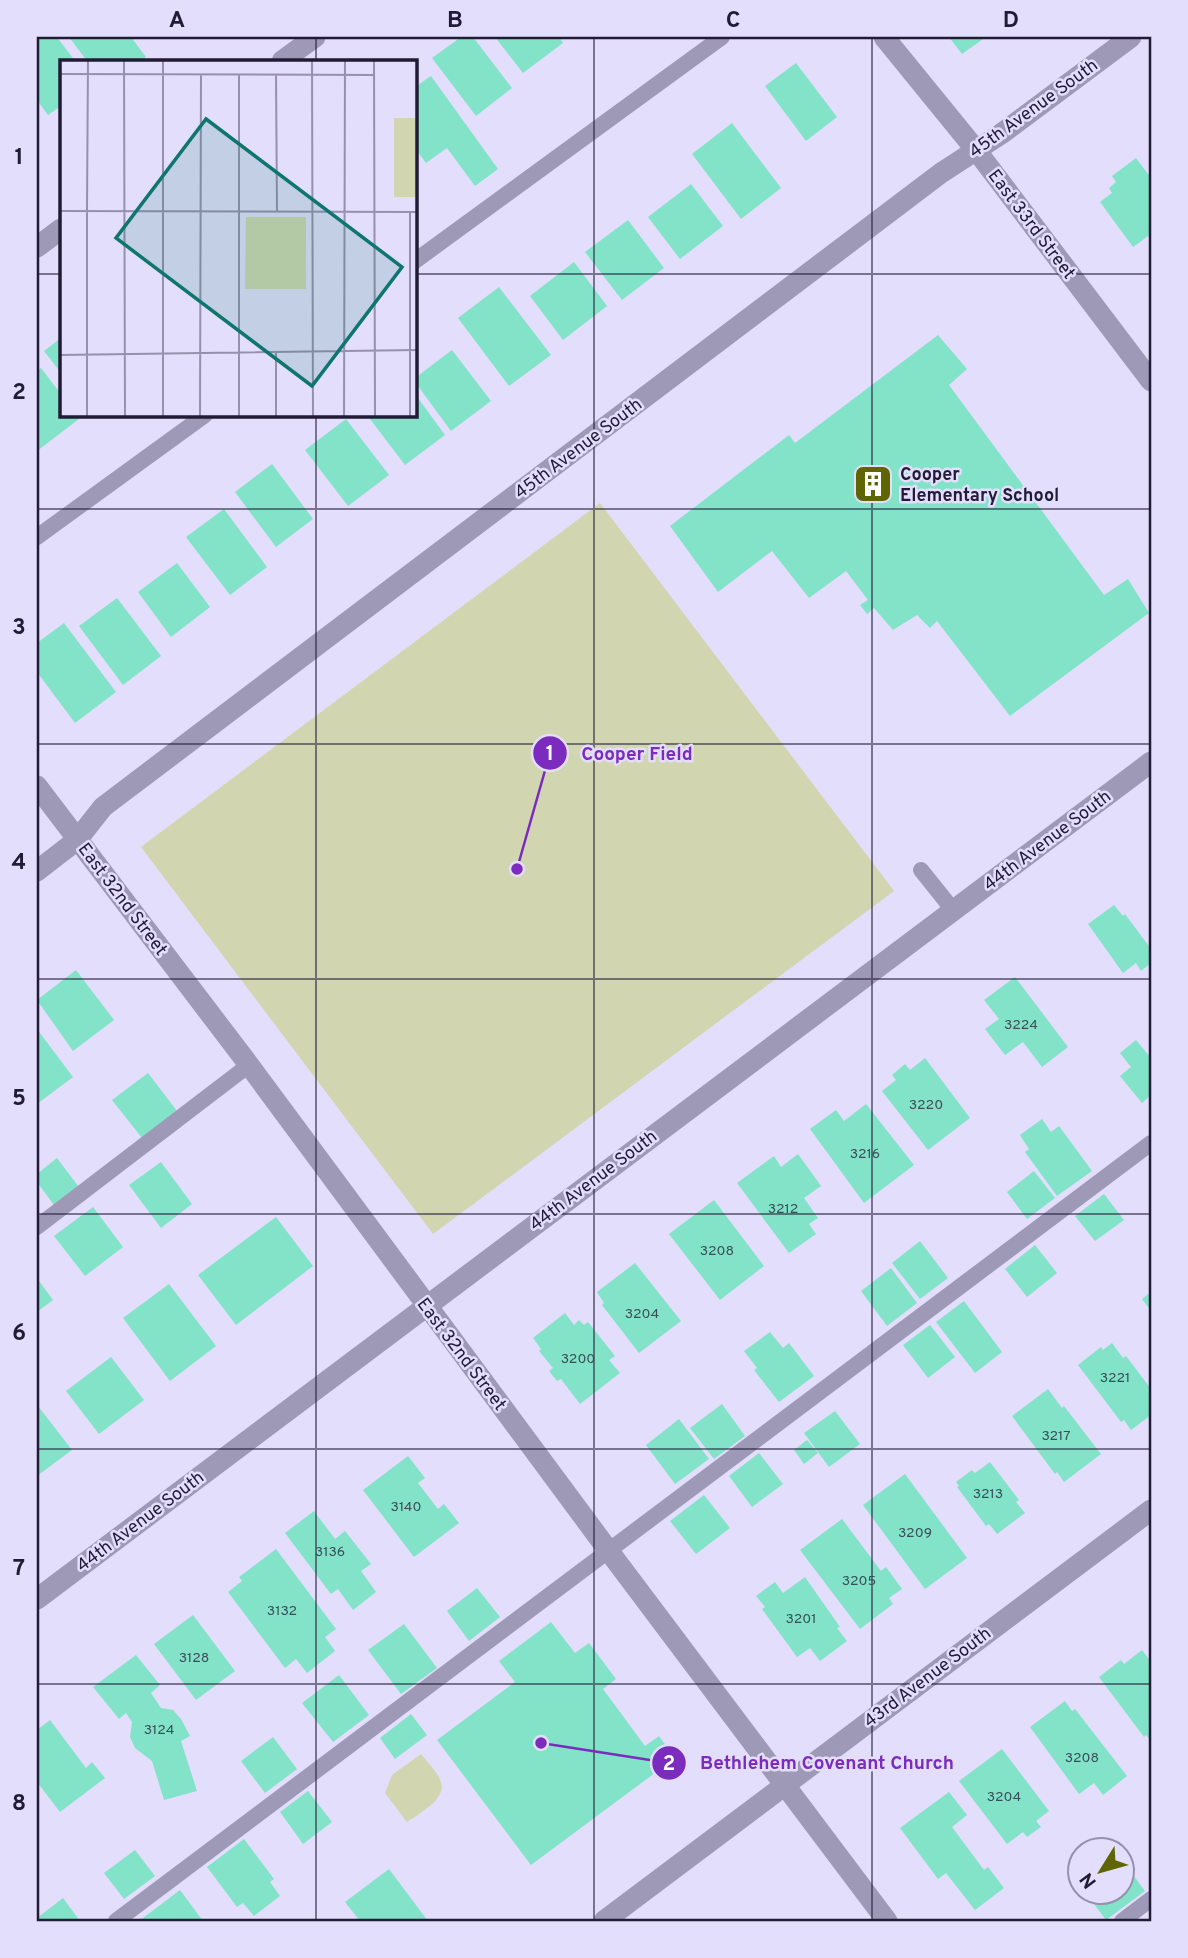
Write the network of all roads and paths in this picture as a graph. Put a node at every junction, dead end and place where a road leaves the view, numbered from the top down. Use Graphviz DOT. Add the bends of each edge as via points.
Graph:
graph roads {
  1 [pos="315,37"];
  2 [pos="722,37"];
  3 [pos="884,37"];
  4 [pos="1131,37"];
  5 [pos="283,60"];
  6 [pos="976,150"];
  7 [pos="60,230"];
  8 [pos="37,247"];
  9 [pos="416,260"];
  10 [pos="1151,381"];
  11 [pos="204,416"];
  12 [pos="37,537"];
  13 [pos="1151,762"];
  14 [pos="37,786"];
  15 [pos="77,840"];
  16 [pos="921,870"];
  17 [pos="37,871"];
  18 [pos="953,911"];
  19 [pos="249,1065"];
  20 [pos="1151,1143"];
  21 [pos="37,1227"];
  22 [pos="426,1306"];
  23 [pos="1151,1510"];
  24 [pos="608,1550"];
  25 [pos="37,1599"];
  26 [pos="783,1784"];
  27 [pos="1151,1899"];
  28 [pos="116,1921"];
  29 [pos="604,1921"];
  30 [pos="887,1921"];
  31 [pos="1122,1921"];
  1 -- 5 [label="street"];
  2 -- 9 [label="lane"];
  3 -- 6 [label="street, East 33rd Street"];
  4 -- 6 [label="street, 45th Avenue South"];
  6 -- 10 [label="street, East 33rd Street"];
  6 -- 15 [label="street, 45th Avenue South" via="103,807"];
  7 -- 8 [label="street"];
  11 -- 12 [label="lane"];
  13 -- 18 [label="street, 44th Avenue South"];
  14 -- 15 [label="street, East 32nd Street"];
  15 -- 17 [label="street, 45th Avenue South"];
  15 -- 19 [label="street, East 32nd Street"];
  16 -- 18 [label="lane"];
  18 -- 22 [label="street, 44th Avenue South"];
  19 -- 21 [label="lane"];
  19 -- 22 [label="street, East 32nd Street"];
  20 -- 24 [label="lane"];
  22 -- 24 [label="street, East 32nd Street"];
  22 -- 25 [label="street, 44th Avenue South"];
  23 -- 26 [label="street, 43rd Avenue South"];
  24 -- 26 [label="street, East 32nd Street"];
  24 -- 28 [label="lane"];
  26 -- 29 [label="street, 43rd Avenue South"];
  26 -- 30 [label="street, East 32nd Street"];
  27 -- 31 [label="lane"];
}
